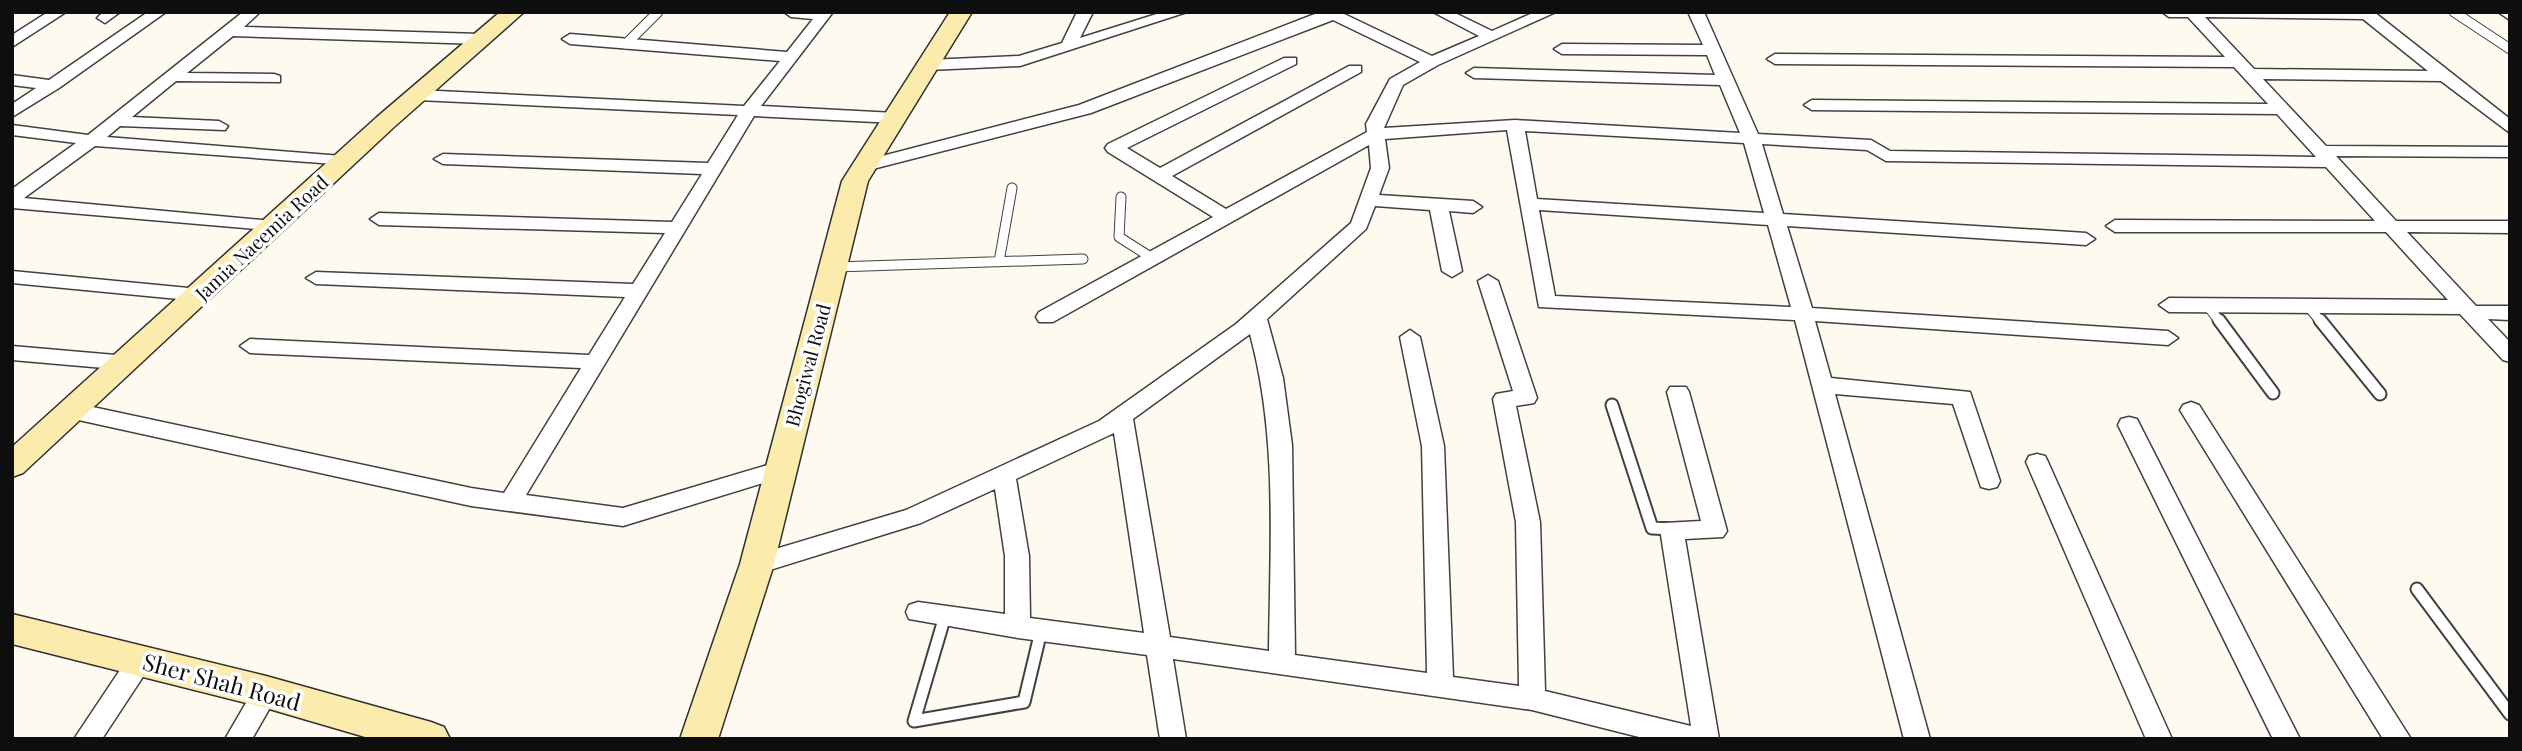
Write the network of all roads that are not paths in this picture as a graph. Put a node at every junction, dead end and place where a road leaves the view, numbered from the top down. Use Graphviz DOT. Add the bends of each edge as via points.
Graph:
graph roads {
  1 [pos="59,12"];
  2 [pos="159,12"];
  3 [pos="253,12"];
  4 [pos="513,12"];
  5 [pos="658,12"];
  6 [pos="790,12"];
  7 [pos="961,12"];
  8 [pos="1085,12"];
  9 [pos="1180,12"];
  10 [pos="1440,12"];
  11 [pos="1549,12"];
  12 [pos="1696,12"];
  13 [pos="2169,12"];
  14 [pos="2192,12"];
  15 [pos="2454,12"];
  16 [pos="825,13"];
  17 [pos="2365,13"];
  18 [pos="1330,14"];
  19 [pos="230,31"];
  20 [pos="1493,37"];
  21 [pos="480,39"];
  22 [pos="570,39"];
  23 [pos="12,43"];
  24 [pos="626,44"];
  25 [pos="1068,46"];
  26 [pos="1562,49"];
  27 [pos="2510,49"];
  28 [pos="1712,50"];
  29 [pos="791,57"];
  30 [pos="1775,59"];
  31 [pos="1290,61"];
  32 [pos="1432,62"];
  33 [pos="928,65"];
  34 [pos="2243,68"];
  35 [pos="1355,69"];
  36 [pos="1474,73"];
  37 [pos="173,76"];
  38 [pos="2444,76"];
  39 [pos="274,79"];
  40 [pos="12,80"];
  41 [pos="1725,80"];
  42 [pos="53,85"];
  43 [pos="418,95"];
  44 [pos="1812,105"];
  45 [pos="2282,109"];
  46 [pos="749,111"];
  47 [pos="12,113"];
  48 [pos="895,118"];
  49 [pos="116,121"];
  50 [pos="1515,125"];
  51 [pos="219,126"];
  52 [pos="2510,128"];
  53 [pos="12,130"];
  54 [pos="1376,134"];
  55 [pos="1751,138"];
  56 [pos="92,140"];
  57 [pos="2510,152"];
  58 [pos="2325,156"];
  59 [pos="443,159"];
  60 [pos="342,161"];
  61 [pos="865,166"];
  62 [pos="713,169"];
  63 [pos="1159,176"];
  64 [pos="1012,188"];
  65 [pos="1121,197"];
  66 [pos="12,200"];
  67 [pos="1368,200"];
  68 [pos="1438,204"];
  69 [pos="1529,204"];
  70 [pos="1473,207"];
  71 [pos="1226,217"];
  72 [pos="379,219"];
  73 [pos="1775,219"];
  74 [pos="272,226"];
  75 [pos="2115,226"];
  76 [pos="2390,227"];
  77 [pos="2510,227"];
  78 [pos="677,228"];
  79 [pos="2086,239"];
  80 [pos="1152,258"];
  81 [pos="1083,259"];
  82 [pos="999,262"];
  83 [pos="833,267"];
  84 [pos="1452,271"];
  85 [pos="12,277"];
  86 [pos="316,278"];
  87 [pos="1488,281"];
  88 [pos="638,291"];
  89 [pos="199,295"];
  90 [pos="2169,305"];
  91 [pos="2207,305"];
  92 [pos="2308,306"];
  93 [pos="2467,310"];
  94 [pos="2510,313"];
  95 [pos="1804,314"];
  96 [pos="1046,317"];
  97 [pos="1256,317"];
  98 [pos="1410,337"];
  99 [pos="2168,338"];
  100 [pos="250,345"];
  101 [pos="12,353"];
  102 [pos="2510,355"];
  103 [pos="595,362"];
  104 [pos="127,363"];
  105 [pos="1822,385"];
  106 [pos="1678,392"];
  107 [pos="2273,393"];
  108 [pos="2380,394"];
  109 [pos="1612,405"];
  110 [pos="2191,410"];
  111 [pos="74,411"];
  112 [pos="1122,415"];
  113 [pos="2129,425"];
  114 [pos="2037,461"];
  115 [pos="12,465"];
  116 [pos="781,468"];
  117 [pos="1004,475"];
  118 [pos="1989,481"];
  119 [pos="510,502"];
  120 [pos="1672,529"];
  121 [pos="757,565"];
  122 [pos="2417,589"];
  123 [pos="918,612"];
  124 [pos="945,617"];
  125 [pos="1030,629"];
  126 [pos="16,633"];
  127 [pos="1157,648"];
  128 [pos="141,660"];
  129 [pos="1282,661"];
  130 [pos="1440,685"];
  131 [pos="266,692"];
  132 [pos="1532,699"];
  133 [pos="2510,714"];
  134 [pos="422,737"];
  135 [pos="87,739"];
  136 [pos="238,739"];
  137 [pos="699,739"];
  138 [pos="1173,739"];
  139 [pos="1696,739"];
  140 [pos="1706,739"];
  141 [pos="1917,739"];
  142 [pos="2159,739"];
  143 [pos="2287,739"];
  144 [pos="2398,739"];
  1 -- 23 [label="street"];
  2 -- 42 [label="street"];
  3 -- 19 [label="street"];
  4 -- 21 [label="main road, Jamia Naeemia Road"];
  5 -- 24 [label="lane"];
  6 -- 16 [label="street"];
  7 -- 33 [label="main road, Bhogiwal Road"];
  8 -- 25 [label="street"];
  9 -- 25 [label="street"];
  10 -- 20 [label="street"];
  11 -- 20 [label="street"];
  12 -- 28 [label="street"];
  13 -- 14 [label="street"];
  14 -- 17 [label="street"];
  14 -- 34 [label="street"];
  15 -- 27 [label="lane"];
  16 -- 29 [label="street"];
  17 -- 38 [label="street"];
  18 -- 32 [label="street"];
  18 -- 61 [label="street" via="1085,109"];
  19 -- 21 [label="street"];
  19 -- 37 [label="street"];
  20 -- 32 [label="street"];
  21 -- 43 [label="main road, Jamia Naeemia Road"];
  22 -- 24 [label="street"];
  24 -- 29 [label="street"];
  25 -- 33 [label="street" via="1020,61"];
  26 -- 28 [label="street"];
  28 -- 41 [label="street"];
  29 -- 46 [label="street"];
  30 -- 34 [label="street"];
  31 -- 63 [label="street" via="1114,148"];
  32 -- 54 [label="street" via="1396,82 1375,124"];
  33 -- 48 [label="main road, Bhogiwal Road"];
  34 -- 38 [label="street"];
  34 -- 45 [label="street"];
  35 -- 63 [label="street"];
  36 -- 41 [label="street"];
  37 -- 39 [label="street"];
  37 -- 49 [label="street"];
  38 -- 52 [label="street"];
  40 -- 42 [label="street"];
  41 -- 55 [label="street"];
  42 -- 47 [label="street"];
  43 -- 46 [label="street"];
  43 -- 60 [label="main road, Jamia Naeemia Road"];
  44 -- 45 [label="street"];
  45 -- 58 [label="street"];
  46 -- 48 [label="street"];
  46 -- 62 [label="street"];
  48 -- 61 [label="main road, Bhogiwal Road"];
  49 -- 51 [label="street"];
  49 -- 56 [label="street"];
  50 -- 54 [label="street"];
  50 -- 55 [label="street"];
  50 -- 69 [label="street"];
  53 -- 56 [label="street"];
  54 -- 67 [label="street" via="1380,168"];
  54 -- 71 [label="street"];
  55 -- 58 [label="street" via="1871,145 1886,156"];
  55 -- 73 [label="street"];
  56 -- 60 [label="street"];
  56 -- 66 [label="street"];
  57 -- 58 [label="street"];
  58 -- 76 [label="street"];
  59 -- 62 [label="street"];
  60 -- 74 [label="main road, Jamia Naeemia Road"];
  61 -- 83 [label="main road, Bhogiwal Road" via="855,181"];
  62 -- 78 [label="street"];
  63 -- 71 [label="street"];
  64 -- 82 [label="lane"];
  65 -- 80 [label="lane" via="1118,237"];
  66 -- 74 [label="street"];
  67 -- 68 [label="street"];
  67 -- 97 [label="street" via="1359,225"];
  68 -- 70 [label="street"];
  68 -- 84 [label="street"];
  69 -- 73 [label="street"];
  69 -- 95 [label="street" via="1546,302"];
  71 -- 80 [label="street"];
  72 -- 78 [label="street"];
  73 -- 79 [label="street"];
  73 -- 95 [label="street"];
  74 -- 89 [label="main road, Jamia Naeemia Road"];
  75 -- 76 [label="street"];
  76 -- 77 [label="street"];
  76 -- 93 [label="street"];
  78 -- 88 [label="street"];
  80 -- 96 [label="street"];
  81 -- 82 [label="lane"];
  82 -- 83 [label="lane"];
  83 -- 116 [label="main road, Bhogiwal Road"];
  85 -- 89 [label="street"];
  86 -- 88 [label="street"];
  87 -- 132 [label="street" via="1526,398 1504,399 1528,522"];
  88 -- 103 [label="street"];
  89 -- 104 [label="main road, Jamia Naeemia Road"];
  90 -- 91 [label="street"];
  91 -- 92 [label="street"];
  91 -- 107 [label="lane"];
  92 -- 93 [label="street"];
  92 -- 108 [label="lane"];
  93 -- 94 [label="street"];
  93 -- 102 [label="street"];
  95 -- 99 [label="street"];
  95 -- 105 [label="street"];
  97 -- 112 [label="street"];
  97 -- 129 [label="street" via="1272,378 1281,445"];
  98 -- 130 [label="street" via="1433,446"];
  100 -- 103 [label="street"];
  101 -- 104 [label="street"];
  103 -- 119 [label="street"];
  104 -- 111 [label="main road, Jamia Naeemia Road"];
  105 -- 118 [label="street" via="1962,397"];
  105 -- 141 [label="street"];
  106 -- 120 [label="street" via="1715,531"];
  109 -- 120 [label="lane" via="1652,528"];
  110 -- 144 [label="street"];
  111 -- 115 [label="main road, Jamia Naeemia Road"];
  111 -- 119 [label="street" via="471,498"];
  112 -- 117 [label="street" via="1107,427"];
  112 -- 127 [label="street"];
  113 -- 143 [label="street"];
  114 -- 142 [label="street"];
  116 -- 119 [label="street" via="623,517"];
  116 -- 121 [label="main road, Bhogiwal Road"];
  117 -- 121 [label="street" via="914,517"];
  117 -- 125 [label="street"];
  120 -- 140 [label="street"];
  121 -- 137 [label="main road, Bhogiwal Road"];
  122 -- 133 [label="lane"];
  123 -- 124 [label="street"];
  124 -- 125 [label="street"];
  124 -- 125 [label="lane" via="914,721 1024,702"];
  125 -- 127 [label="street"];
  126 -- 128 [label="main road, Sher Shah Road"];
  127 -- 129 [label="street"];
  127 -- 138 [label="street"];
  128 -- 131 [label="main road, Sher Shah Road"];
  128 -- 135 [label="street"];
  129 -- 130 [label="street"];
  130 -- 132 [label="street"];
  131 -- 134 [label="main road, Sher Shah Road"];
  131 -- 136 [label="street"];
  132 -- 139 [label="street"];
}
